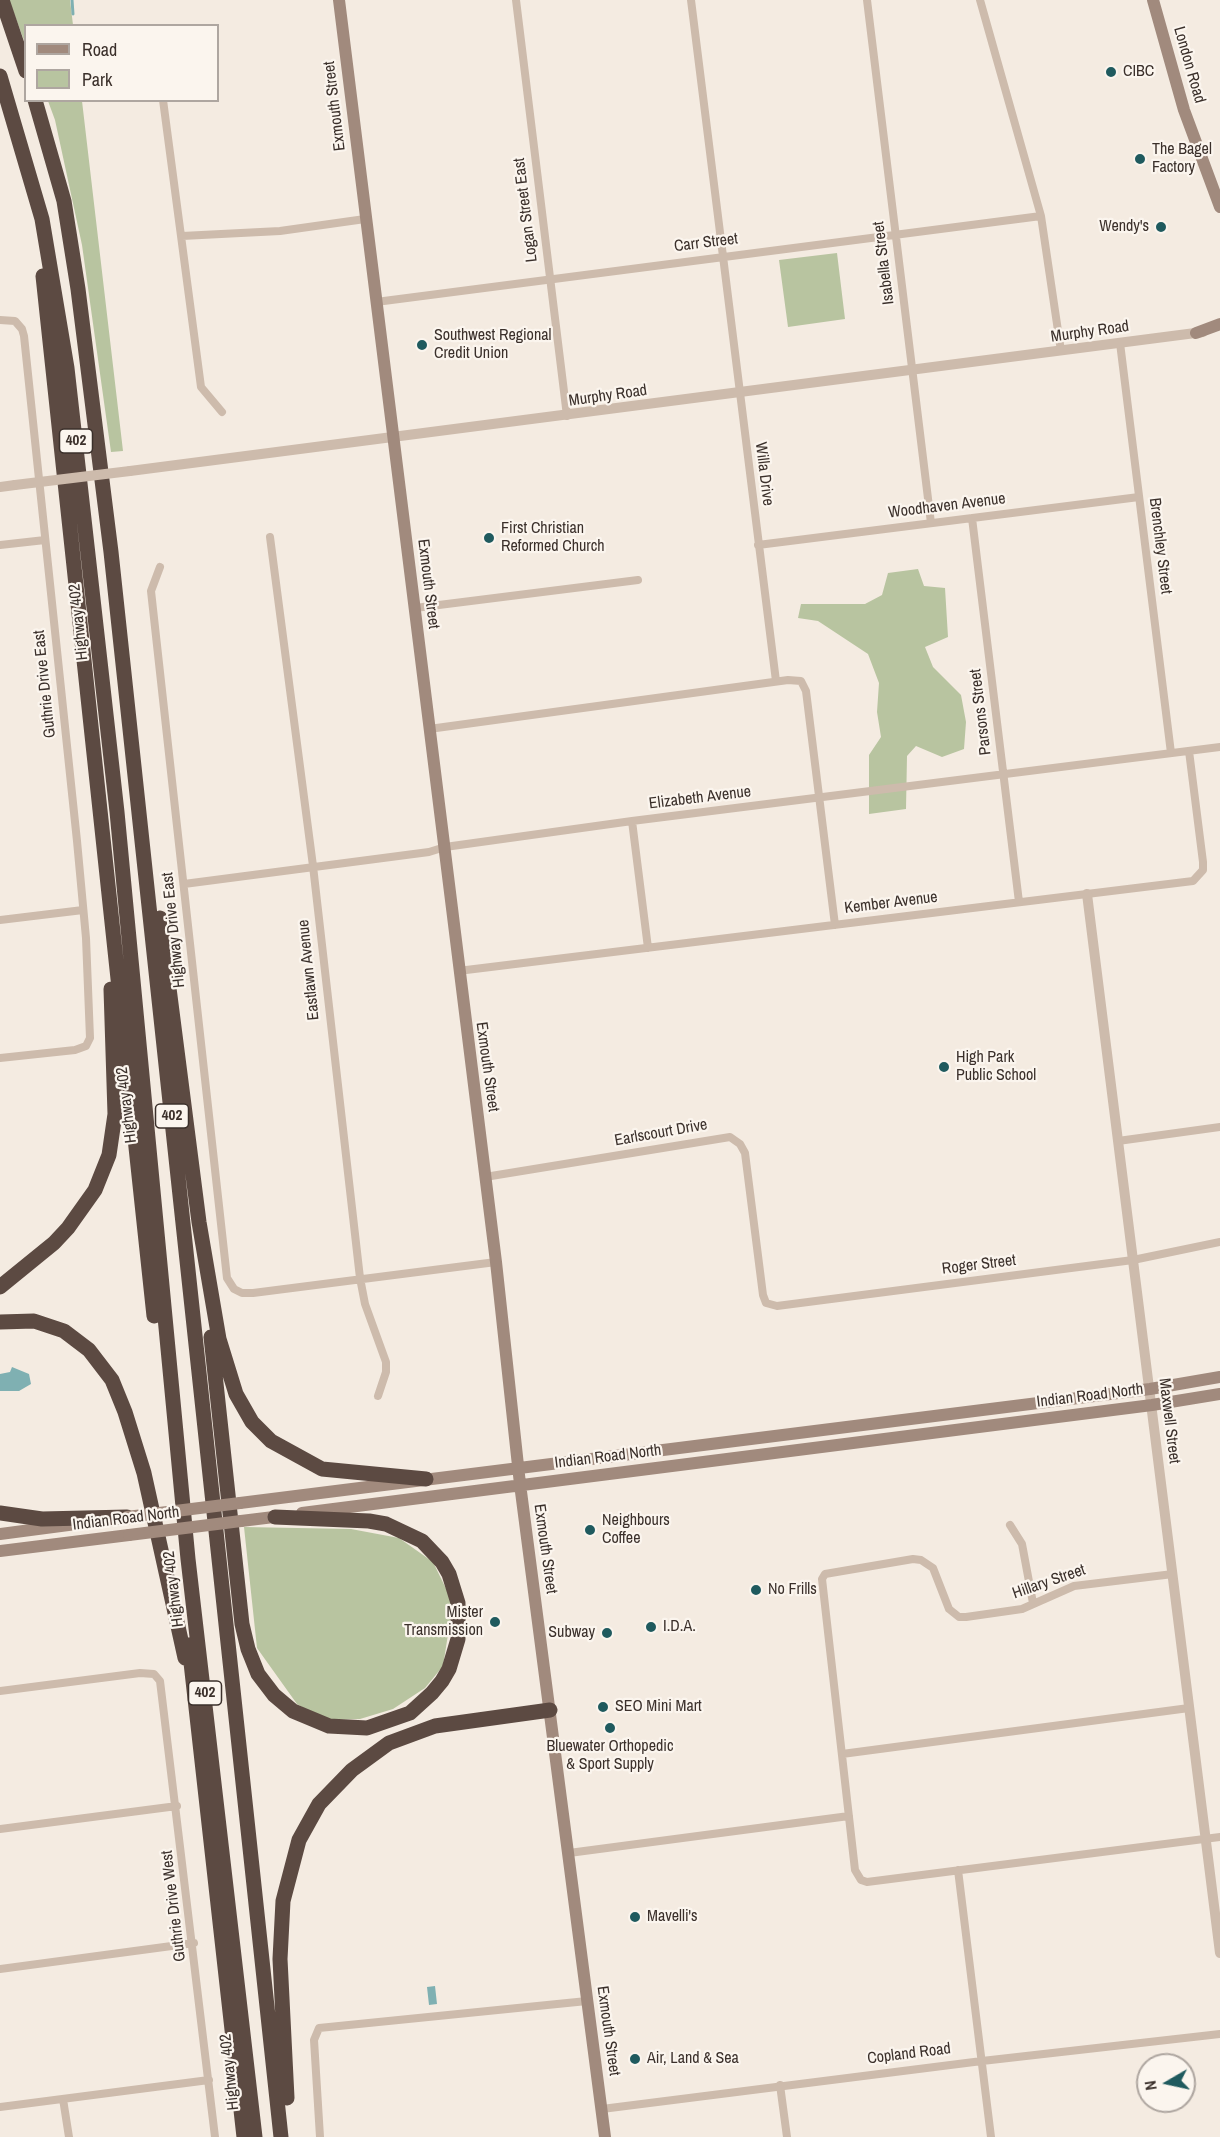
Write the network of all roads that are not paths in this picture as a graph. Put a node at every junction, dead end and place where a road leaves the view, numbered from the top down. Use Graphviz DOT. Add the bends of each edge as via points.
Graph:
graph roads {
  1 [pos="2,0"];
  2 [pos="339,0"];
  3 [pos="516,0"];
  4 [pos="691,0"];
  5 [pos="867,0"];
  6 [pos="980,0"];
  7 [pos="1153,0"];
  8 [pos="24,65"];
  9 [pos="0,76"];
  10 [pos="0,88"];
  11 [pos="36,102"];
  12 [pos="163,102"];
  13 [pos="1220,207"];
  14 [pos="1041,216"];
  15 [pos="365,219"];
  16 [pos="896,234"];
  17 [pos="182,236"];
  18 [pos="723,255"];
  19 [pos="549,279"];
  20 [pos="376,302"];
  21 [pos="0,320"];
  22 [pos="1220,324"];
  23 [pos="1220,330"];
  24 [pos="1196,333"];
  25 [pos="1120,343"];
  26 [pos="1061,351"];
  27 [pos="912,370"];
  28 [pos="739,393"];
  29 [pos="222,412"];
  30 [pos="567,416"];
  31 [pos="393,438"];
  32 [pos="0,487"];
  33 [pos="1139,497"];
  34 [pos="972,518"];
  35 [pos="931,523"];
  36 [pos="270,537"];
  37 [pos="45,540"];
  38 [pos="0,545"];
  39 [pos="758,545"];
  40 [pos="111,552"];
  41 [pos="160,567"];
  42 [pos="638,580"];
  43 [pos="415,608"];
  44 [pos="776,681"];
  45 [pos="429,729"];
  46 [pos="1220,747"];
  47 [pos="1189,751"];
  48 [pos="1171,753"];
  49 [pos="1004,774"];
  50 [pos="819,797"];
  51 [pos="117,813"];
  52 [pos="632,821"];
  53 [pos="445,847"];
  54 [pos="104,860"];
  55 [pos="313,866"];
  56 [pos="184,884"];
  57 [pos="1087,894"];
  58 [pos="1019,902"];
  59 [pos="83,910"];
  60 [pos="0,920"];
  61 [pos="835,925"];
  62 [pos="648,948"];
  63 [pos="458,971"];
  64 [pos="0,1058"];
  65 [pos="1220,1127"];
  66 [pos="1118,1141"];
  67 [pos="485,1178"];
  68 [pos="199,1222"];
  69 [pos="1220,1242"];
  70 [pos="1133,1260"];
  71 [pos="496,1262"];
  72 [pos="360,1278"];
  73 [pos="761,1279"];
  74 [pos="0,1287"];
  75 [pos="0,1322"];
  76 [pos="1220,1377"];
  77 [pos="1150,1389"];
  78 [pos="1220,1394"];
  79 [pos="378,1396"];
  80 [pos="1152,1405"];
  81 [pos="518,1466"];
  82 [pos="426,1479"];
  83 [pos="520,1484"];
  84 [pos="0,1513"];
  85 [pos="275,1517"];
  86 [pos="127,1518"];
  87 [pos="1010,1525"];
  88 [pos="0,1534"];
  89 [pos="0,1551"];
  90 [pos="1173,1574"];
  91 [pos="1033,1603"];
  92 [pos="0,1691"];
  93 [pos="194,1707"];
  94 [pos="1189,1708"];
  95 [pos="550,1710"];
  96 [pos="842,1754"];
  97 [pos="177,1806"];
  98 [pos="849,1816"];
  99 [pos="0,1829"];
  100 [pos="1220,1838"];
  101 [pos="1204,1839"];
  102 [pos="569,1853"];
  103 [pos="958,1870"];
  104 [pos="194,1943"];
  105 [pos="1220,1953"];
  106 [pos="0,1969"];
  107 [pos="587,2001"];
  108 [pos="1220,2034"];
  109 [pos="982,2061"];
  110 [pos="209,2080"];
  111 [pos="780,2085"];
  112 [pos="63,2099"];
  113 [pos="0,2108"];
  114 [pos="602,2109"];
  115 [pos="69,2137"];
  116 [pos="215,2137"];
  117 [pos="244,2137"];
  118 [pos="255,2137"];
  119 [pos="265,2137"];
  120 [pos="281,2137"];
  121 [pos="290,2137"];
  122 [pos="320,2137"];
  123 [pos="605,2137"];
  124 [pos="787,2137"];
  125 [pos="991,2137"];
  1 -- 8 [label="highway"];
  2 -- 15 [label="main road, Exmouth Street"];
  3 -- 19 [label="street, Logan Street East"];
  4 -- 18 [label="street, Willa Drive"];
  5 -- 16 [label="street, Isabella Street"];
  6 -- 14 [label="street"];
  7 -- 13 [label="main road, London Road" via="1184,110"];
  9 -- 51 [label="highway, Highway 402 / 402" via="42,219 60,317"];
  10 -- 54 [label="highway" via="28,196 46,295"];
  11 -- 40 [label="highway, 402" via="64,201"];
  12 -- 17 [label="street"];
  14 -- 16 [label="street, Carr Street"];
  14 -- 26 [label="street"];
  15 -- 17 [label="street" via="280,231"];
  15 -- 20 [label="main road, Exmouth Street"];
  16 -- 18 [label="street, Carr Street"];
  16 -- 27 [label="street, Isabella Street"];
  17 -- 29 [label="street" via="201,387"];
  18 -- 19 [label="street, Carr Street"];
  18 -- 28 [label="street, Willa Drive"];
  19 -- 20 [label="street, Carr Street"];
  19 -- 30 [label="street, Logan Street East"];
  20 -- 31 [label="main road, Exmouth Street"];
  21 -- 37 [label="street, Guthrie Drive East" via="15,321 24,336"];
  22 -- 24 [label="main road"];
  23 -- 24 [label="street, Murphy Road"];
  24 -- 25 [label="street, Murphy Road"];
  25 -- 26 [label="street, Murphy Road"];
  25 -- 33 [label="street, Brenchley Street"];
  26 -- 27 [label="street, Murphy Road"];
  27 -- 28 [label="street, Murphy Road"];
  27 -- 35 [label="street, Isabella Street"];
  28 -- 30 [label="street, Murphy Road"];
  28 -- 39 [label="street, Willa Drive"];
  30 -- 31 [label="street, Murphy Road"];
  31 -- 32 [label="street, Murphy Road, bridge"];
  31 -- 43 [label="main road, Exmouth Street"];
  33 -- 34 [label="street, Woodhaven Avenue"];
  33 -- 48 [label="street, Brenchley Street"];
  34 -- 35 [label="street, Woodhaven Avenue"];
  34 -- 49 [label="street, Parsons Street"];
  35 -- 39 [label="street, Woodhaven Avenue"];
  36 -- 55 [label="street, Eastlawn Avenue"];
  37 -- 38 [label="street"];
  37 -- 59 [label="street, Guthrie Drive East"];
  39 -- 44 [label="street, Willa Drive"];
  40 -- 68 [label="highway" via="135,698 151,854"];
  40 -- 120 [label="highway, 402"];
  41 -- 56 [label="street, Highway Drive East" via="150,591"];
  42 -- 43 [label="street"];
  43 -- 45 [label="main road, Exmouth Street"];
  44 -- 45 [label="street"];
  44 -- 50 [label="street" via="796,680 805,685"];
  45 -- 53 [label="main road, Exmouth Street"];
  46 -- 47 [label="street, Elizabeth Avenue"];
  47 -- 48 [label="street, Elizabeth Avenue"];
  47 -- 57 [label="street, Kember Avenue" via="1203,862 1200,876 1193,881"];
  48 -- 49 [label="street, Elizabeth Avenue"];
  49 -- 50 [label="street, Elizabeth Avenue"];
  49 -- 58 [label="street, Parsons Street"];
  50 -- 52 [label="street, Elizabeth Avenue"];
  50 -- 61 [label="street"];
  51 -- 118 [label="highway, Highway 402 / 402" via="188,1559"];
  51 -- 119 [label="highway" via="132,911 197,1557"];
  52 -- 53 [label="street, Elizabeth Avenue"];
  52 -- 62 [label="street"];
  53 -- 55 [label="street, Elizabeth Avenue"];
  53 -- 63 [label="main road, Exmouth Street"];
  54 -- 74 [label="highway" via="115,1070 115,1114 109,1155 95,1190 69,1228"];
  54 -- 93 [label="highway"];
  55 -- 56 [label="street, Elizabeth Avenue"];
  55 -- 72 [label="street, Eastlawn Avenue"];
  56 -- 72 [label="street, Highway Drive East" via="226,1278 242,1293"];
  57 -- 58 [label="street, Kember Avenue"];
  57 -- 66 [label="street, Maxwell Street"];
  58 -- 61 [label="street, Kember Avenue"];
  59 -- 60 [label="street"];
  59 -- 64 [label="street, Guthrie Drive East" via="90,1038 86,1046"];
  61 -- 62 [label="street, Kember Avenue"];
  62 -- 63 [label="street, Kember Avenue"];
  63 -- 67 [label="main road, Exmouth Street"];
  65 -- 66 [label="street"];
  66 -- 70 [label="street, Maxwell Street"];
  67 -- 71 [label="main road, Exmouth Street"];
  67 -- 73 [label="street, Earlscourt Drive" via="730,1137 745,1153"];
  68 -- 82 [label="highway" via="226,1363 236,1394 262,1433 285,1451 322,1469"];
  68 -- 85 [label="highway" via="242,1624 252,1661 282,1703 316,1722 367,1728 410,1713 442,1681 458,1640 459,1603 442,1562 416,1538 386,1524"];
  69 -- 70 [label="street, Roger Street"];
  70 -- 73 [label="street, Roger Street" via="777,1306 764,1300"];
  70 -- 77 [label="street, Maxwell Street"];
  71 -- 72 [label="street"];
  71 -- 81 [label="main road, Exmouth Street"];
  72 -- 79 [label="street, Eastlawn Avenue" via="386,1362"];
  75 -- 93 [label="highway" via="34,1321 64,1331 89,1350 112,1380 144,1473"];
  76 -- 77 [label="main road, Indian Road North"];
  77 -- 80 [label="street, Maxwell Street"];
  77 -- 81 [label="main road, Indian Road North"];
  78 -- 80 [label="main road, Indian Road North"];
  80 -- 83 [label="main road, Indian Road North"];
  80 -- 90 [label="street, Maxwell Street"];
  81 -- 82 [label="main road, Indian Road North"];
  81 -- 83 [label="main road, Exmouth Street"];
  82 -- 86 [label="main road, Indian Road North, bridge"];
  83 -- 85 [label="main road, Indian Road North"];
  83 -- 95 [label="main road, Exmouth Street"];
  84 -- 86 [label="highway" via="42,1519"];
  85 -- 89 [label="main road, Indian Road North, bridge"];
  86 -- 88 [label="main road, Indian Road North"];
  87 -- 91 [label="street" via="1022,1544"];
  90 -- 91 [label="street, Hillary Street" via="1074,1586"];
  90 -- 94 [label="street, Maxwell Street"];
  91 -- 96 [label="street, Hillary Street" via="1015,1611 959,1617 949,1609 933,1568 921,1560 825,1574 822,1579"];
  92 -- 97 [label="street, Guthrie Drive West" via="154,1674 163,1686"];
  93 -- 117 [label="highway"];
  94 -- 96 [label="street"];
  94 -- 101 [label="street, Maxwell Street"];
  95 -- 102 [label="main road, Exmouth Street"];
  95 -- 121 [label="highway" via="435,1726 389,1743 352,1770 319,1804 298,1840 283,1901 280,1959"];
  96 -- 98 [label="street"];
  97 -- 99 [label="street"];
  97 -- 104 [label="street, Guthrie Drive West"];
  98 -- 102 [label="street"];
  98 -- 103 [label="street" via="855,1870 861,1880"];
  100 -- 101 [label="street"];
  101 -- 103 [label="street"];
  101 -- 105 [label="street, Maxwell Street"];
  102 -- 107 [label="main road, Exmouth Street"];
  103 -- 109 [label="street"];
  104 -- 106 [label="street"];
  104 -- 110 [label="street, Guthrie Drive West"];
  107 -- 114 [label="main road, Exmouth Street"];
  107 -- 122 [label="street" via="319,2028 315,2083"];
  108 -- 109 [label="street, Copland Road"];
  109 -- 111 [label="street, Copland Road"];
  109 -- 125 [label="street"];
  110 -- 112 [label="street"];
  110 -- 116 [label="street, Guthrie Drive West"];
  111 -- 114 [label="street, Copland Road"];
  111 -- 124 [label="street"];
  112 -- 113 [label="street"];
  112 -- 115 [label="street"];
  114 -- 123 [label="main road, Exmouth Street"];
}
